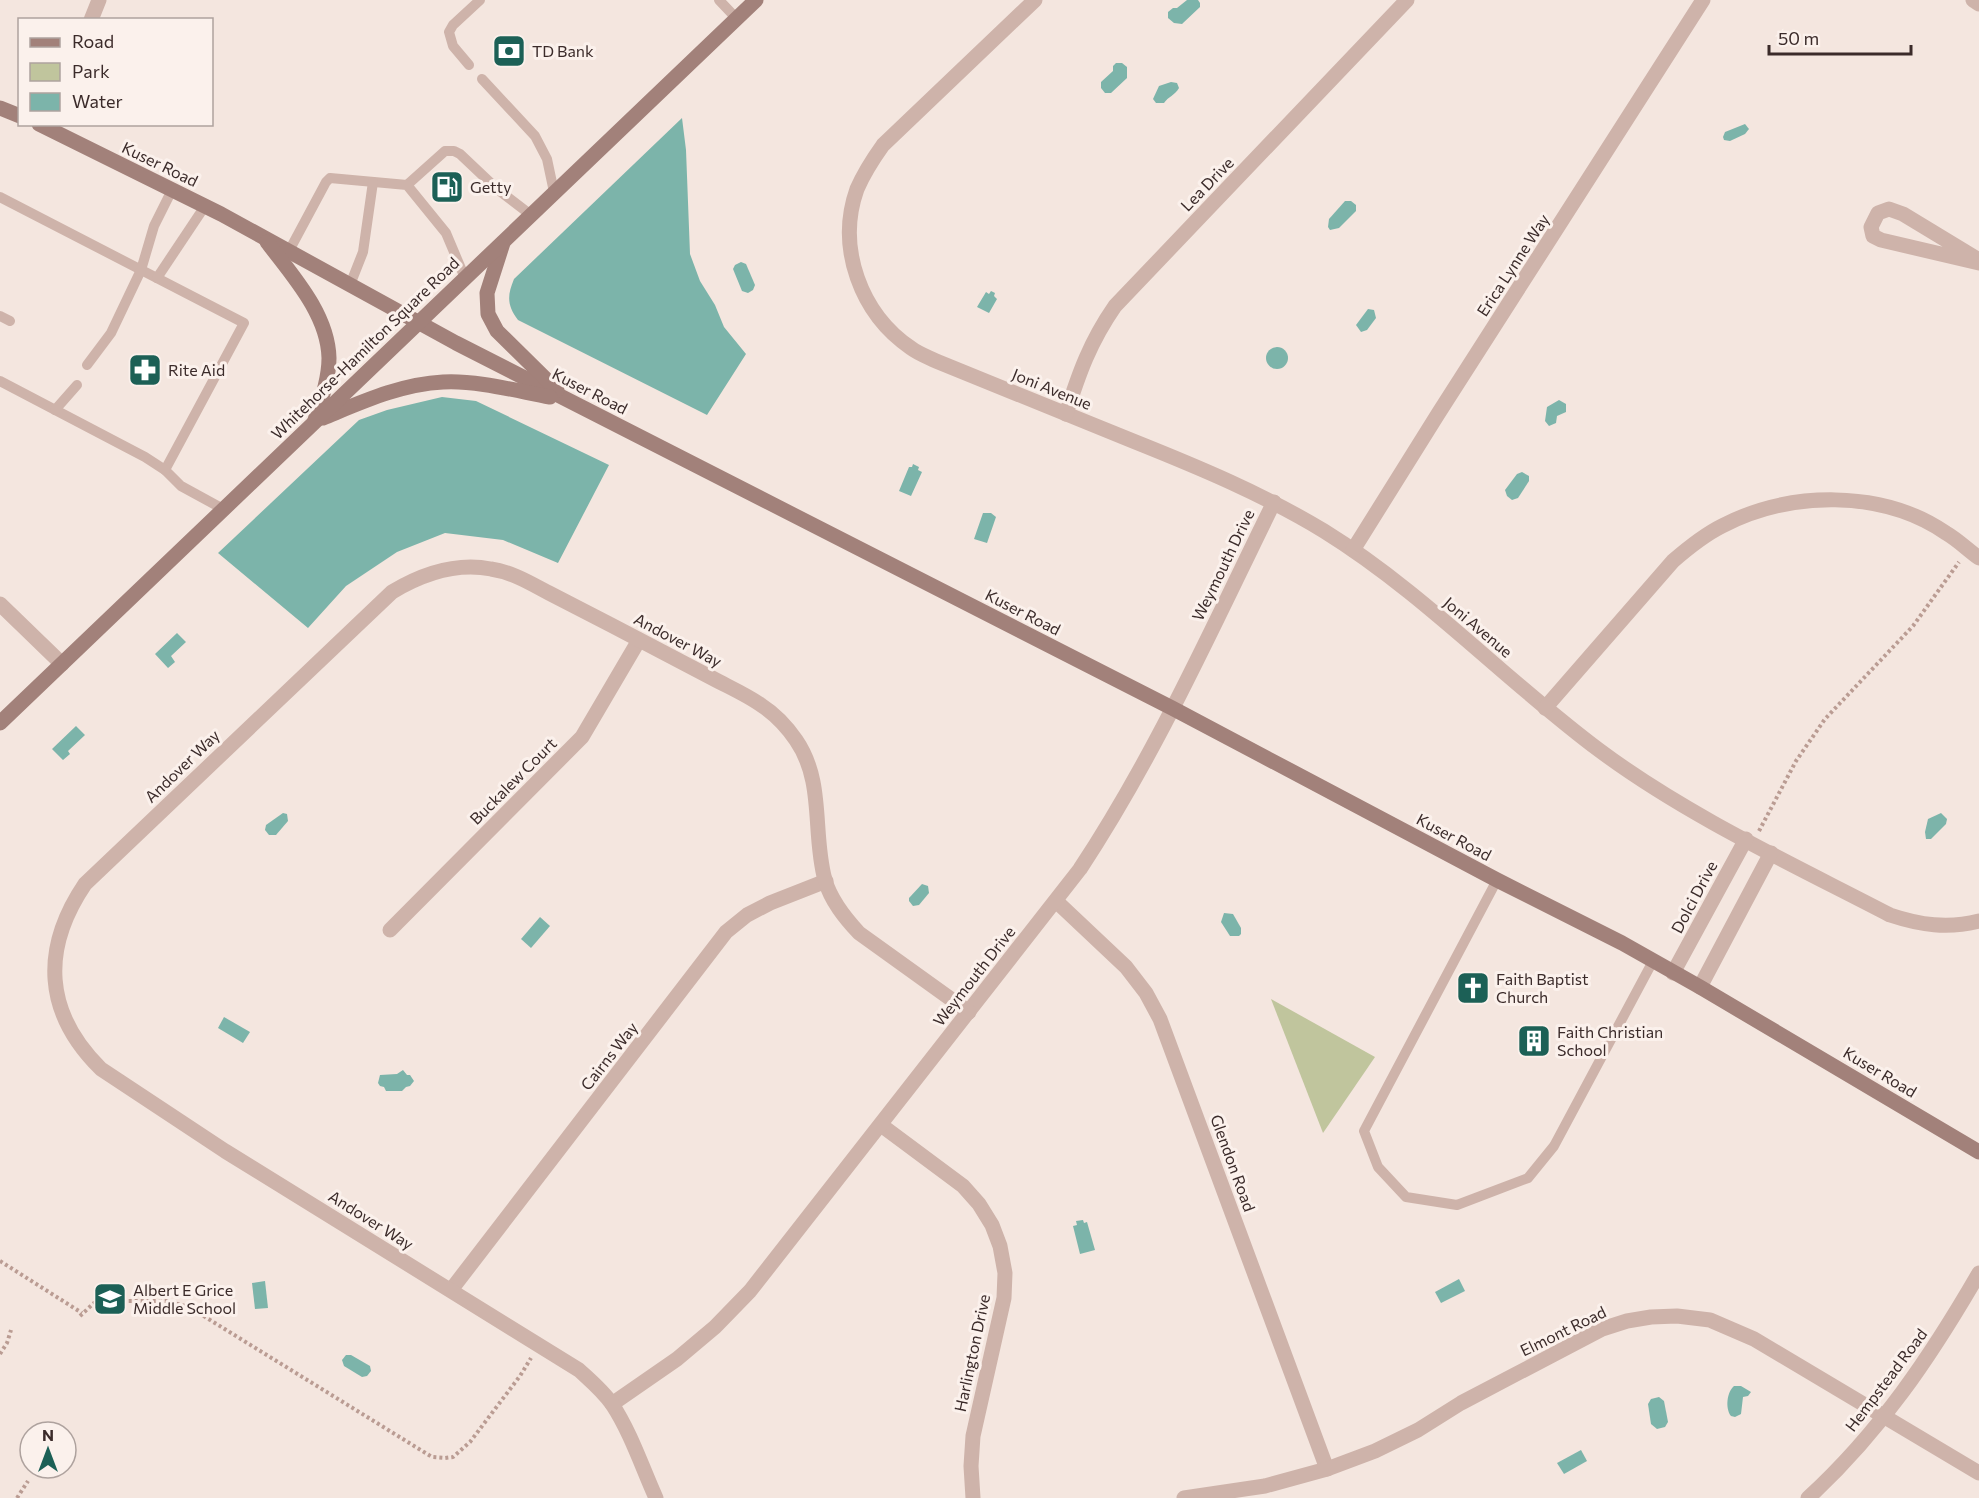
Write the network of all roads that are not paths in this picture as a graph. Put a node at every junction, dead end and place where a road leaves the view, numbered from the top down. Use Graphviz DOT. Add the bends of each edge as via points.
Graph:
graph roads {
  1 [pos="99,0"];
  2 [pos="480,0"];
  3 [pos="719,0"];
  4 [pos="756,0"];
  5 [pos="1035,0"];
  6 [pos="1407,0"];
  7 [pos="1703,0"];
  8 [pos="1972,0"];
  9 [pos="1979,4"];
  10 [pos="93,18"];
  11 [pos="737,19"];
  12 [pos="469,65"];
  13 [pos="482,79"];
  14 [pos="0,108"];
  15 [pos="18,115"];
  16 [pos="42,126"];
  17 [pos="373,182"];
  18 [pos="407,185"];
  19 [pos="172,190"];
  20 [pos="554,192"];
  21 [pos="0,197"];
  22 [pos="205,206"];
  23 [pos="531,215"];
  24 [pos="263,237"];
  25 [pos="503,241"];
  26 [pos="289,251"];
  27 [pos="1979,262"];
  28 [pos="141,270"];
  29 [pos="157,278"];
  30 [pos="465,278"];
  31 [pos="350,285"];
  32 [pos="418,322"];
  33 [pos="87,365"];
  34 [pos="0,381"];
  35 [pos="77,385"];
  36 [pos="568,400"];
  37 [pos="55,410"];
  38 [pos="1066,414"];
  39 [pos="315,421"];
  40 [pos="165,470"];
  41 [pos="1274,502"];
  42 [pos="223,509"];
  43 [pos="1353,550"];
  44 [pos="1974,554"];
  45 [pos="0,604"];
  46 [pos="639,640"];
  47 [pos="62,664"];
  48 [pos="1172,708"];
  49 [pos="1545,708"];
  50 [pos="0,723"];
  51 [pos="1750,841"];
  52 [pos="1772,853"];
  53 [pos="1497,880"];
  54 [pos="826,881"];
  55 [pos="1056,901"];
  56 [pos="1979,921"];
  57 [pos="390,930"];
  58 [pos="1653,961"];
  59 [pos="1673,973"];
  60 [pos="1700,987"];
  61 [pos="969,1012"];
  62 [pos="881,1125"];
  63 [pos="1979,1152"];
  64 [pos="1979,1273"];
  65 [pos="451,1290"];
  66 [pos="612,1404"];
  67 [pos="1885,1416"];
  68 [pos="1327,1469"];
  69 [pos="1979,1473"];
  70 [pos="656,1498"];
  71 [pos="973,1498"];
  72 [pos="1184,1498"];
  73 [pos="1808,1498"];
  1 -- 10 [label="street"];
  2 -- 12 [label="lane" via="449,32 453,46"];
  3 -- 11 [label="lane"];
  4 -- 11 [label="street, Whitehorse-Hamilton Square Road"];
  5 -- 38 [label="street, Joni Avenue" via="883,145 857,190 849,241 853,267 873,312 912,350"];
  6 -- 38 [label="street, Lea Drive" via="1115,306 1097,332"];
  7 -- 43 [label="street, Erica Lynne Way"];
  8 -- 9 [label="street"];
  11 -- 20 [label="street, Whitehorse-Hamilton Square Road"];
  13 -- 20 [label="lane" via="535,136 547,159"];
  14 -- 15 [label="street"];
  16 -- 19 [label="street, Kuser Road"];
  17 -- 18 [label="lane"];
  17 -- 26 [label="lane" via="330,178"];
  17 -- 31 [label="lane" via="363,252"];
  18 -- 23 [label="lane" via="445,151 454,151"];
  18 -- 30 [label="lane" via="438,219"];
  19 -- 22 [label="street, Kuser Road"];
  19 -- 28 [label="lane" via="154,226"];
  20 -- 23 [label="street, Whitehorse-Hamilton Square Road"];
  21 -- 28 [label="lane"];
  22 -- 24 [label="street, Kuser Road"];
  22 -- 29 [label="lane"];
  23 -- 25 [label="street, Whitehorse-Hamilton Square Road"];
  24 -- 26 [label="street, Kuser Road"];
  24 -- 39 [label="street" via="315,310 326,335 329,358"];
  25 -- 30 [label="street, Whitehorse-Hamilton Square Road"];
  25 -- 36 [label="street" via="487,293 488,314 497,331"];
  26 -- 31 [label="street, Kuser Road"];
  27 -- 27 [label="street" via="1889,209 1878,213 1871,227 1873,236 1881,240"];
  28 -- 29 [label="lane"];
  28 -- 33 [label="lane" via="111,333"];
  29 -- 40 [label="lane" via="244,323"];
  30 -- 32 [label="street, Whitehorse-Hamilton Square Road"];
  31 -- 32 [label="street, Kuser Road"];
  32 -- 36 [label="street, Kuser Road"];
  32 -- 39 [label="street, Whitehorse-Hamilton Square Road"];
  34 -- 37 [label="lane"];
  35 -- 37 [label="lane"];
  36 -- 39 [label="street" via="445,382 396,390"];
  36 -- 48 [label="street, Kuser Road"];
  37 -- 40 [label="lane"];
  38 -- 41 [label="street, Joni Avenue"];
  39 -- 42 [label="street, Whitehorse-Hamilton Square Road"];
  40 -- 42 [label="lane" via="181,486"];
  41 -- 43 [label="street, Joni Avenue"];
  41 -- 48 [label="street, Weymouth Drive"];
  42 -- 47 [label="street, Whitehorse-Hamilton Square Road"];
  43 -- 49 [label="street, Joni Avenue"];
  44 -- 49 [label="street" via="1946,532 1884,506 1816,500 1754,512 1721,526 1673,561"];
  45 -- 47 [label="street"];
  46 -- 54 [label="street, Andover Way" via="761,704 797,741 816,788"];
  46 -- 57 [label="street, Buckalew Court" via="582,737"];
  46 -- 65 [label="street, Andover Way" via="514,575 490,568 442,570 416,578 379,603 86,884 61,928 55,955 60,1007 85,1053 101,1069 225,1151"];
  47 -- 50 [label="street, Whitehorse-Hamilton Square Road"];
  48 -- 53 [label="street, Kuser Road"];
  48 -- 55 [label="street, Weymouth Drive" via="1110,824"];
  49 -- 51 [label="street, Joni Avenue" via="1601,752"];
  51 -- 52 [label="street, Joni Avenue"];
  51 -- 59 [label="street, Dolci Drive"];
  52 -- 56 [label="street, Joni Avenue" via="1890,915 1938,926"];
  52 -- 60 [label="street"];
  53 -- 58 [label="street, Kuser Road"];
  53 -- 58 [label="lane" via="1364,1131 1378,1167 1406,1197 1457,1205 1528,1178 1554,1146"];
  54 -- 61 [label="street, Andover Way" via="844,917 859,933"];
  54 -- 65 [label="street, Cairns Way" via="754,911 726,932"];
  55 -- 61 [label="street, Weymouth Drive"];
  55 -- 68 [label="street, Glendon Road" via="1126,967 1160,1019"];
  58 -- 59 [label="street, Kuser Road"];
  59 -- 60 [label="street, Kuser Road"];
  60 -- 63 [label="street, Kuser Road"];
  61 -- 62 [label="street, Weymouth Drive"];
  62 -- 66 [label="street, Weymouth Drive" via="750,1291 677,1359"];
  62 -- 71 [label="street, Harlington Drive" via="963,1186 979,1204 1000,1246 1004,1298 973,1436"];
  64 -- 67 [label="street, Hempstead Road" via="1918,1373"];
  65 -- 66 [label="street, Andover Way" via="579,1370"];
  66 -- 70 [label="street, Andover Way"];
  67 -- 68 [label="street, Elmont Road" via="1738,1330 1710,1320 1651,1317 1602,1329 1418,1430"];
  67 -- 69 [label="street, Elmont Road"];
  67 -- 73 [label="street, Hempstead Road"];
  68 -- 72 [label="street, Elmont Road" via="1265,1485"];
}
